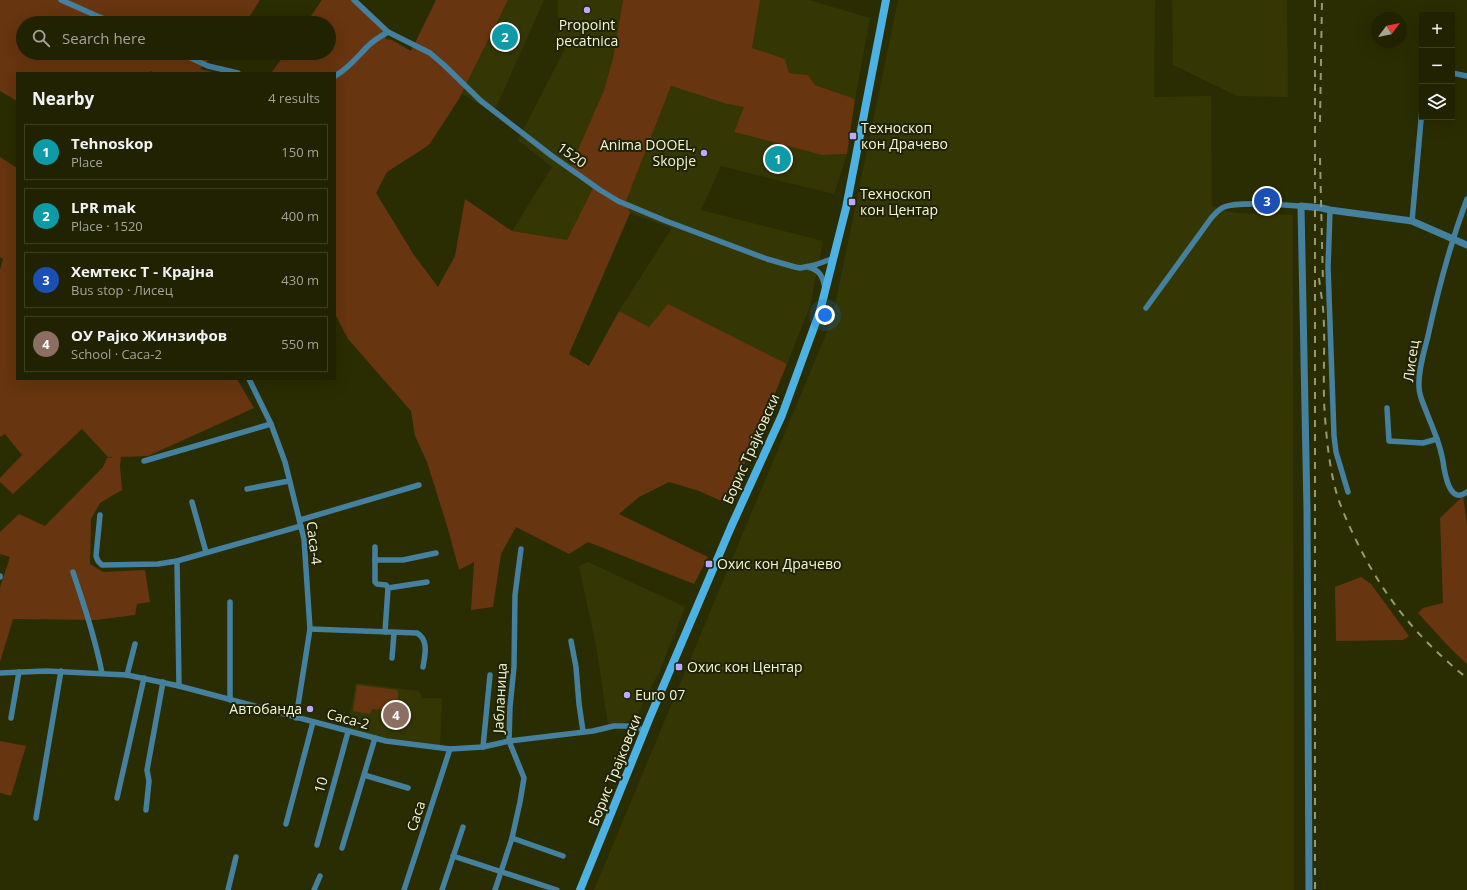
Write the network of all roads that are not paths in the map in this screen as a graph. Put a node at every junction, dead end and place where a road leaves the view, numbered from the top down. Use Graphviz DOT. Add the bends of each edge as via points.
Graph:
graph roads {
  1 [pos="60,0"];
  2 [pos="354,0"];
  3 [pos="886,0"];
  4 [pos="97,16"];
  5 [pos="388,32"];
  6 [pos="195,60"];
  7 [pos="234,72"];
  8 [pos="1455,74"];
  9 [pos="336,75"];
  10 [pos="1467,76"];
  11 [pos="1421,120"];
  12 [pos="1467,199"];
  13 [pos="1301,206"];
  14 [pos="1330,210"];
  15 [pos="1412,221"];
  16 [pos="1452,238"];
  17 [pos="1467,245"];
  18 [pos="834,258"];
  19 [pos="808,267"];
  20 [pos="826,291"];
  21 [pos="1146,308"];
  22 [pos="250,380"];
  23 [pos="1387,408"];
  24 [pos="271,424"];
  25 [pos="1437,439"];
  26 [pos="144,461"];
  27 [pos="290,481"];
  28 [pos="419,485"];
  29 [pos="247,489"];
  30 [pos="1348,492"];
  31 [pos="1467,492"];
  32 [pos="192,502"];
  33 [pos="100,515"];
  34 [pos="301,523"];
  35 [pos="375,547"];
  36 [pos="520,549"];
  37 [pos="206,552"];
  38 [pos="436,553"];
  39 [pos="375,560"];
  40 [pos="177,561"];
  41 [pos="74,572"];
  42 [pos="427,582"];
  43 [pos="388,588"];
  44 [pos="230,602"];
  45 [pos="310,629"];
  46 [pos="385,632"];
  47 [pos="394,633"];
  48 [pos="571,642"];
  49 [pos="135,644"];
  50 [pos="392,658"];
  51 [pos="423,667"];
  52 [pos="61,671"];
  53 [pos="19,672"];
  54 [pos="102,672"];
  55 [pos="0,673"];
  56 [pos="127,675"];
  57 [pos="490,675"];
  58 [pos="144,678"];
  59 [pos="162,682"];
  60 [pos="179,686"];
  61 [pos="230,700"];
  62 [pos="11,718"];
  63 [pos="296,718"];
  64 [pos="313,722"];
  65 [pos="645,730"];
  66 [pos="583,731"];
  67 [pos="348,732"];
  68 [pos="375,738"];
  69 [pos="509,741"];
  70 [pos="483,747"];
  71 [pos="450,749"];
  72 [pos="364,776"];
  73 [pos="408,788"];
  74 [pos="117,798"];
  75 [pos="146,810"];
  76 [pos="36,818"];
  77 [pos="286,824"];
  78 [pos="463,827"];
  79 [pos="512,838"];
  80 [pos="317,845"];
  81 [pos="342,848"];
  82 [pos="453,856"];
  83 [pos="564,856"];
  84 [pos="236,857"];
  85 [pos="501,871"];
  86 [pos="320,876"];
  87 [pos="538,887"];
  88 [pos="228,890"];
  89 [pos="314,890"];
  90 [pos="404,890"];
  91 [pos="442,890"];
  92 [pos="495,890"];
  93 [pos="557,890"];
  94 [pos="580,890"];
  95 [pos="1309,890"];
  1 -- 4 [label="street"];
  2 -- 5 [label="street, 1520"];
  3 -- 18 [label="main road, Борис Трајковски"];
  5 -- 9 [label="street" via="373,42 347,69"];
  5 -- 19 [label="street, 1520" via="430,53 481,102 556,159 618,201 767,259 794,267"];
  6 -- 7 [label="street"];
  8 -- 10 [label="street"];
  11 -- 15 [label="street"];
  12 -- 16 [label="street, Лисец"];
  13 -- 14 [label="street"];
  13 -- 21 [label="street" via="1229,205 1220,209"];
  13 -- 95 [label="street" via="1307,518"];
  14 -- 15 [label="street"];
  14 -- 30 [label="street" via="1328,267 1334,436"];
  15 -- 16 [label="street"];
  16 -- 17 [label="street"];
  16 -- 25 [label="street, Лисец" via="1421,364 1419,387"];
  18 -- 19 [label="street, 1520"];
  18 -- 20 [label="main road, Борис Трајковски"];
  19 -- 20 [label="street" via="819,272"];
  20 -- 65 [label="main road, Борис Трајковски" via="782,415"];
  22 -- 24 [label="street, Саса-4"];
  23 -- 25 [label="street" via="1389,441 1423,443"];
  24 -- 26 [label="street"];
  24 -- 27 [label="street, Саса-4"];
  25 -- 31 [label="street, Лисец" via="1447,484 1458,496"];
  27 -- 29 [label="street"];
  27 -- 34 [label="street, Саса-4"];
  28 -- 34 [label="street"];
  32 -- 37 [label="street"];
  33 -- 40 [label="street" via="96,556 102,565"];
  34 -- 37 [label="street"];
  34 -- 45 [label="street, Саса-4"];
  35 -- 39 [label="street"];
  36 -- 69 [label="street, Јабланица" via="515,595"];
  37 -- 40 [label="street"];
  38 -- 39 [label="street" via="403,560"];
  39 -- 43 [label="street" via="376,583"];
  40 -- 60 [label="street"];
  41 -- 54 [label="street" via="96,642"];
  42 -- 43 [label="street"];
  43 -- 46 [label="street"];
  44 -- 61 [label="street"];
  45 -- 46 [label="street"];
  45 -- 63 [label="street, Саса-4"];
  46 -- 47 [label="street"];
  47 -- 50 [label="street"];
  47 -- 51 [label="street" via="417,633 422,636 425,644"];
  48 -- 66 [label="street"];
  49 -- 56 [label="street"];
  52 -- 53 [label="street, Саса-2"];
  52 -- 54 [label="street, Саса-2"];
  52 -- 76 [label="street"];
  53 -- 55 [label="street, Саса-2"];
  53 -- 62 [label="street"];
  54 -- 56 [label="street, Саса-2"];
  56 -- 58 [label="street, Саса-2"];
  57 -- 70 [label="street"];
  58 -- 59 [label="street, Саса-2"];
  58 -- 74 [label="street"];
  59 -- 60 [label="street, Саса-2"];
  59 -- 75 [label="street" via="147,770 149,781"];
  60 -- 61 [label="street, Саса-2"];
  61 -- 63 [label="street, Саса-2"];
  63 -- 64 [label="street, Саса-2"];
  64 -- 67 [label="street, Саса-2"];
  64 -- 77 [label="street"];
  65 -- 66 [label="street, Саса-2" via="614,726"];
  65 -- 94 [label="main road, Борис Трајковски"];
  66 -- 69 [label="street, Саса-2"];
  67 -- 68 [label="street, Саса-2"];
  67 -- 80 [label="street, 10"];
  68 -- 71 [label="street, Саса-2"];
  68 -- 72 [label="street"];
  69 -- 70 [label="street, Саса-2"];
  69 -- 79 [label="street, Јабланица" via="524,778"];
  70 -- 71 [label="street, Саса-2"];
  71 -- 90 [label="street, Саса"];
  72 -- 73 [label="street"];
  72 -- 81 [label="street"];
  78 -- 82 [label="street"];
  79 -- 83 [label="street"];
  79 -- 85 [label="street, Јабланица"];
  82 -- 85 [label="street"];
  82 -- 91 [label="street"];
  84 -- 88 [label="street"];
  85 -- 87 [label="street"];
  85 -- 92 [label="street, Јабланица"];
  86 -- 89 [label="street"];
  87 -- 93 [label="street"];
}
